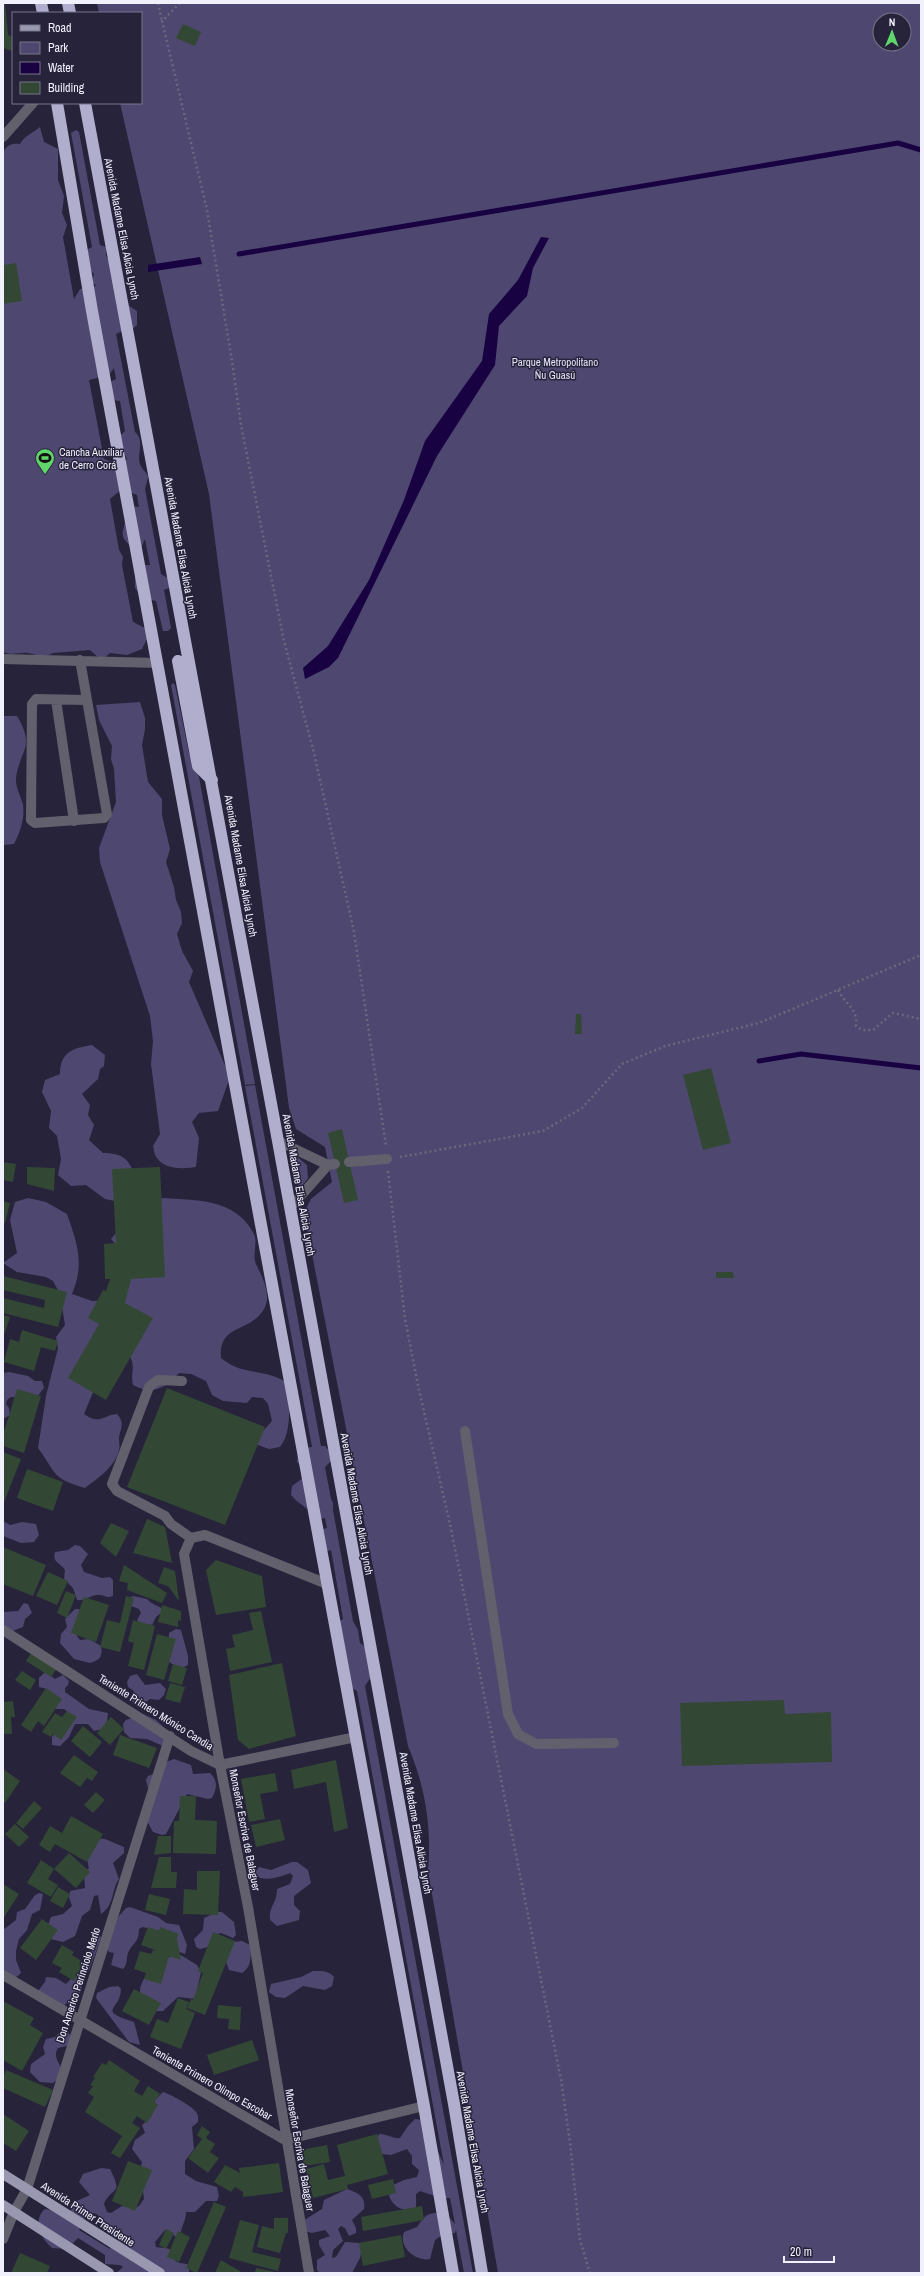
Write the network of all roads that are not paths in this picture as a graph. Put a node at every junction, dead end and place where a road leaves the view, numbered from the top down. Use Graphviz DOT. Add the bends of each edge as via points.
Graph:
graph roads {
  1 [pos="31,104"];
  2 [pos="57,104"];
  3 [pos="86,104"];
  4 [pos="3,137"];
  5 [pos="3,659"];
  6 [pos="80,660"];
  7 [pos="184,660"];
  8 [pos="158,663"];
  9 [pos="56,700"];
  10 [pos="87,700"];
  11 [pos="74,821"];
  12 [pos="278,1141"];
  13 [pos="387,1159"];
  14 [pos="349,1162"];
  15 [pos="290,1208"];
  16 [pos="182,1381"];
  17 [pos="465,1431"];
  18 [pos="190,1538"];
  19 [pos="328,1584"];
  20 [pos="3,1630"];
  21 [pos="170,1736"];
  22 [pos="356,1737"];
  23 [pos="614,1743"];
  24 [pos="220,1766"];
  25 [pos="3,1975"];
  26 [pos="79,2021"];
  27 [pos="424,2106"];
  28 [pos="285,2140"];
  29 [pos="3,2174"];
  30 [pos="27,2189"];
  31 [pos="3,2205"];
  32 [pos="14,2212"];
  33 [pos="3,2239"];
  34 [pos="109,2273"];
  35 [pos="160,2273"];
  36 [pos="309,2273"];
  37 [pos="453,2273"];
  38 [pos="482,2273"];
  1 -- 4 [label="street"];
  2 -- 8 [label="highway" via="92,311"];
  3 -- 7 [label="highway, Avenida Madame Elisa Alicia Lynch"];
  5 -- 6 [label="street"];
  6 -- 8 [label="street"];
  6 -- 10 [label="street"];
  7 -- 8 [label="highway"];
  7 -- 12 [label="highway, Avenida Madame Elisa Alicia Lynch" via="212,780"];
  8 -- 19 [label="highway"];
  9 -- 10 [label="street"];
  9 -- 11 [label="street"];
  9 -- 11 [label="street" via="36,699 32,704 31,820 35,823"];
  10 -- 11 [label="street" via="107,814 104,818"];
  12 -- 15 [label="highway, Avenida Madame Elisa Alicia Lynch"];
  12 -- 15 [label="street" via="332,1164"];
  13 -- 14 [label="street"];
  15 -- 38 [label="highway, Avenida Madame Elisa Alicia Lynch"];
  16 -- 18 [label="street" via="158,1380 149,1388 112,1484 117,1491 165,1516 171,1524"];
  17 -- 23 [label="street" via="508,1714 518,1734 536,1744"];
  18 -- 19 [label="street" via="205,1535"];
  18 -- 24 [label="street, Monseñor Escriva de Balaguer" via="184,1554"];
  19 -- 22 [label="highway"];
  20 -- 21 [label="street, Teniente Primero Mónico Candia"];
  21 -- 24 [label="street, Teniente Primero Mónico Candia" via="191,1751"];
  21 -- 26 [label="street, Don Americo Perinciolo Merlo"];
  22 -- 24 [label="street"];
  22 -- 27 [label="highway"];
  24 -- 28 [label="street, Monseñor Escriva de Balaguer" via="248,1907"];
  25 -- 26 [label="street, Teniente Primero Olimpo Escobar"];
  26 -- 28 [label="street, Teniente Primero Olimpo Escobar"];
  26 -- 30 [label="street, Don Americo Perinciolo Merlo"];
  27 -- 28 [label="street"];
  27 -- 37 [label="highway"];
  28 -- 36 [label="street, Monseñor Escriva de Balaguer"];
  29 -- 30 [label="main road, Avenida Primer Presidente"];
  30 -- 32 [label="street, Don Americo Perinciolo Merlo"];
  30 -- 35 [label="main road, Avenida Primer Presidente"];
  31 -- 32 [label="main road"];
  32 -- 33 [label="street, Don Americo Perinciolo Merlo"];
  32 -- 34 [label="main road"];
}
